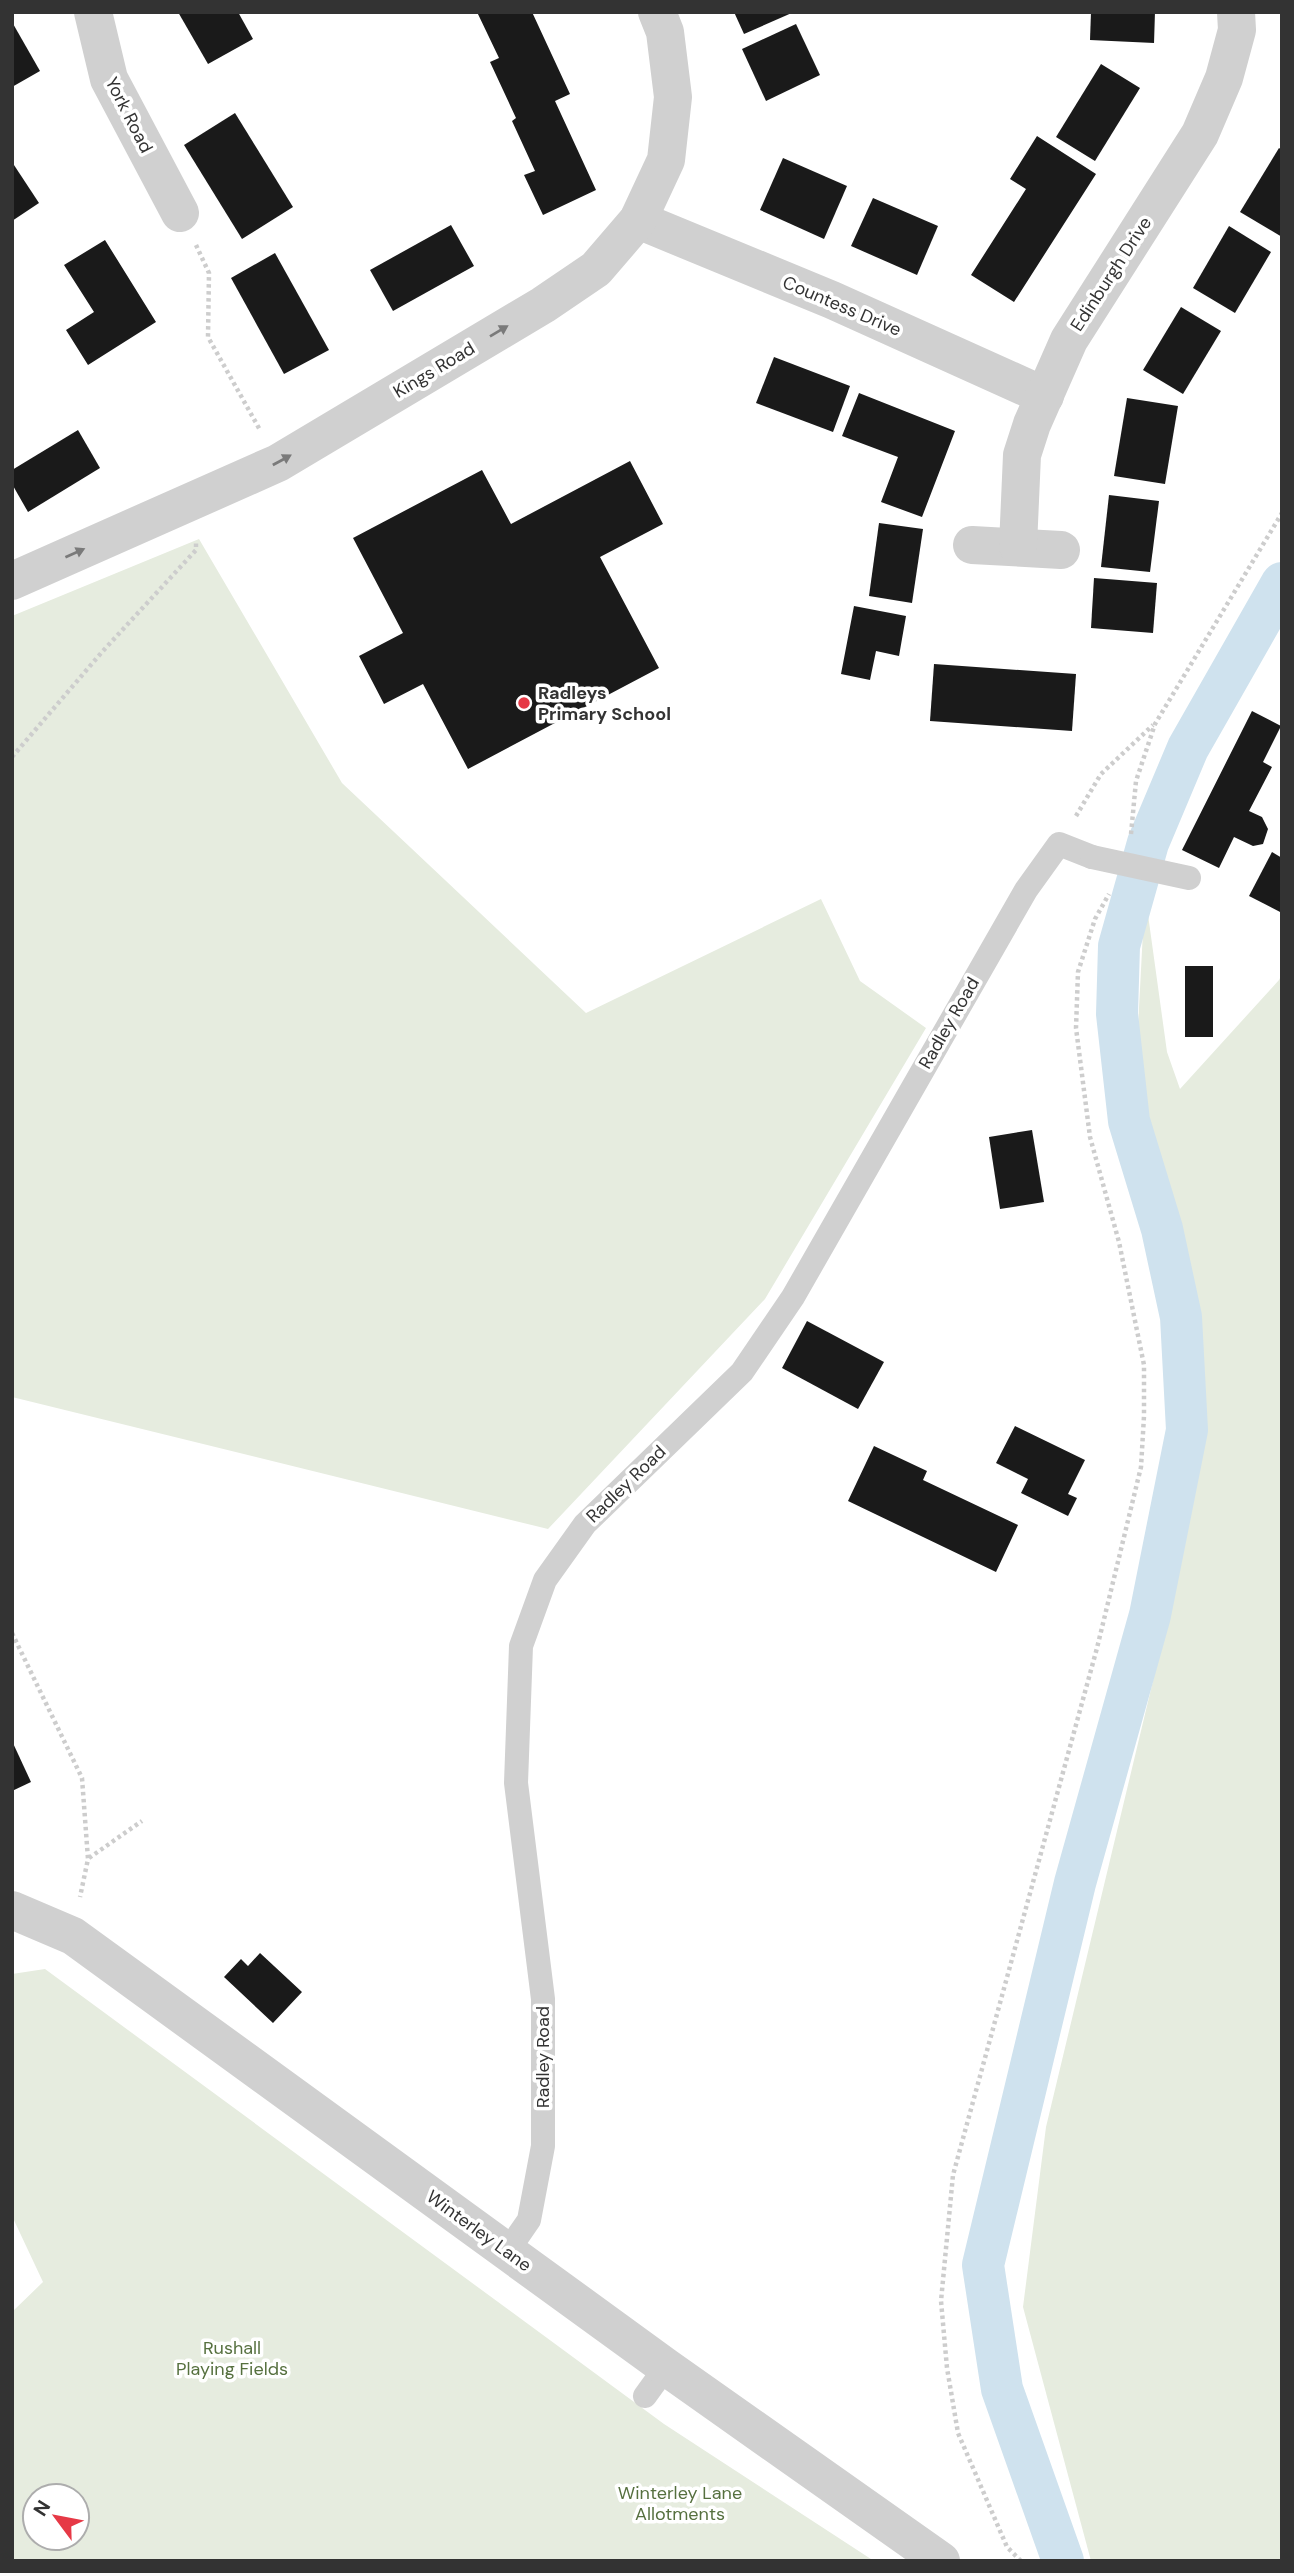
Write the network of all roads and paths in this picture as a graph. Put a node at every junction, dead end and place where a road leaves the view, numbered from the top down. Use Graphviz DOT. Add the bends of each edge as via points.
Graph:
graph roads {
  1 [pos="93,12"];
  2 [pos="657,12"];
  3 [pos="1236,12"];
  4 [pos="180,213"];
  5 [pos="638,220"];
  6 [pos="1045,396"];
  7 [pos="278,463"];
  8 [pos="198,498"];
  9 [pos="1282,513"];
  10 [pos="972,545"];
  11 [pos="1018,546"];
  12 [pos="1061,550"];
  13 [pos="12,580"];
  14 [pos="1155,724"];
  15 [pos="12,757"];
  16 [pos="1130,841"];
  17 [pos="1059,844"];
  18 [pos="1189,878"];
  19 [pos="1112,889"];
  20 [pos="12,1633"];
  21 [pos="142,1821"];
  22 [pos="88,1859"];
  23 [pos="12,1910"];
  24 [pos="73,1936"];
  25 [pos="507,2252"];
  26 [pos="941,2561"];
  27 [pos="1021,2561"];
  1 -- 4 [label="street, York Road" via="109,79"];
  2 -- 5 [label="street, Kings Road" via="665,32 673,97 666,160"];
  3 -- 6 [label="street, Edinburgh Drive" via="1237,30 1224,78 1200,134 1069,340"];
  4 -- 7 [label="path" via="209,273 208,337"];
  5 -- 6 [label="street, Countess Drive"];
  7 -- 5 [label="street, Kings Road, one-way" via="543,305 596,269"];
  6 -- 11 [label="street, Edinburgh Drive" via="1022,455"];
  7 -- 8 [label="street, Kings Road"];
  13 -- 8 [label="street, Kings Road, one-way"];
  8 -- 15 [label="path" via="195,550"];
  9 -- 14 [label="path"];
  10 -- 11 [label="street"];
  11 -- 12 [label="street"];
  14 -- 16 [label="path" via="1136,781"];
  14 -- 17 [label="path" via="1101,775"];
  17 -- 18 [label="lane, bridge" via="1091,857"];
  17 -- 25 [label="lane, Radley Road" via="1026,890 793,1297 742,1372 585,1524 545,1580 521,1646 516,1783 543,1999 543,2146 529,2220"];
  19 -- 27 [label="path" via="1095,919 1078,971 1076,1028 1090,1137 1119,1242 1144,1365 1141,1467 1097,1648 953,2175 941,2301 958,2433 1007,2547"];
  20 -- 22 [label="path" via="82,1778"];
  21 -- 22 [label="path"];
  22 -- 24 [label="path"];
  23 -- 24 [label="street, Winterley Lane"];
  24 -- 25 [label="street, Winterley Lane"];
  25 -- 26 [label="street, Winterley Lane" via="656,2382"];
}
